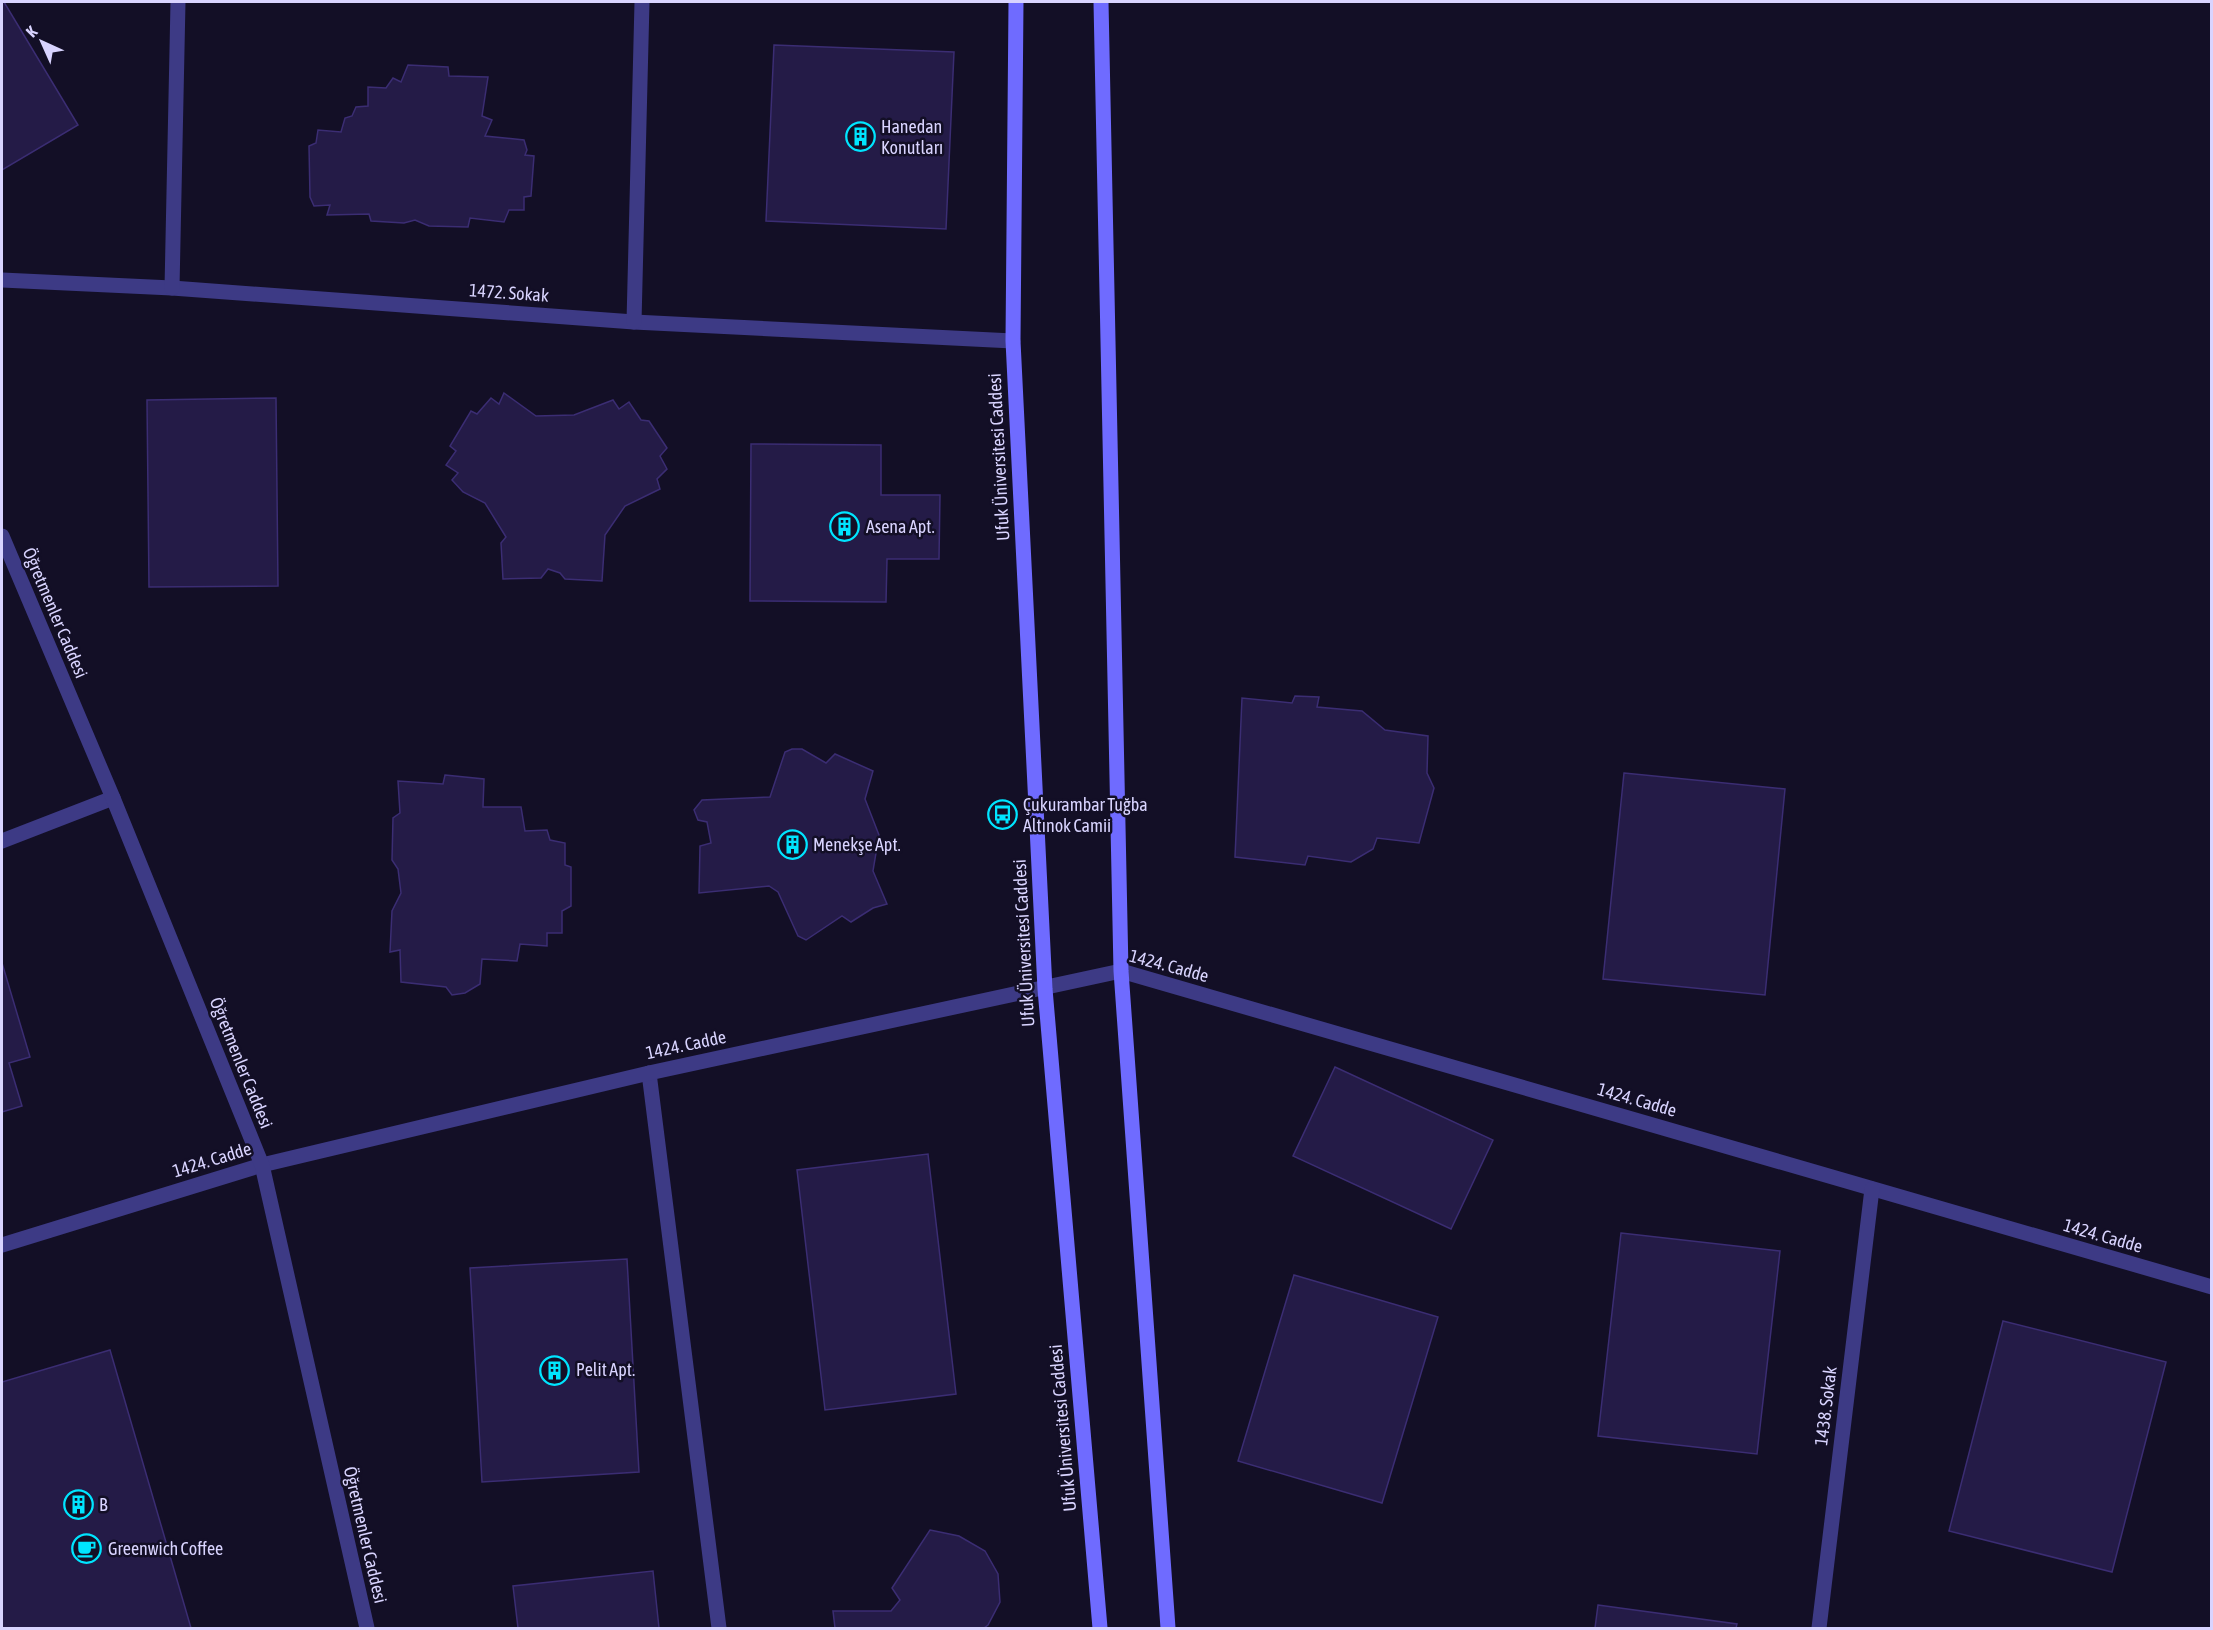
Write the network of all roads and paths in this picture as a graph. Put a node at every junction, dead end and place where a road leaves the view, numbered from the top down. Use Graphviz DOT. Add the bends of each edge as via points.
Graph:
graph roads {
  1 [pos="178,2"];
  2 [pos="642,2"];
  3 [pos="1016,2"];
  4 [pos="1101,2"];
  5 [pos="2,280"];
  6 [pos="172,288"];
  7 [pos="634,322"];
  8 [pos="1013,341"];
  9 [pos="2,536"];
  10 [pos="113,798"];
  11 [pos="2,841"];
  12 [pos="1121,971"];
  13 [pos="1045,989"];
  14 [pos="649,1073"];
  15 [pos="262,1166"];
  16 [pos="1872,1189"];
  17 [pos="2,1245"];
  18 [pos="2211,1287"];
  19 [pos="367,1629"];
  20 [pos="719,1629"];
  21 [pos="1100,1629"];
  22 [pos="1168,1629"];
  23 [pos="1819,1629"];
  1 -- 6 [label="street"];
  2 -- 7 [label="street"];
  3 -- 8 [label="main road, Ufuk Üniversitesi Caddesi"];
  4 -- 12 [label="main road"];
  5 -- 6 [label="street, 1472. Sokak"];
  6 -- 7 [label="street, 1472. Sokak"];
  7 -- 8 [label="street, 1472. Sokak"];
  8 -- 13 [label="main road, Ufuk Üniversitesi Caddesi"];
  9 -- 10 [label="street, Öğretmenler Caddesi"];
  10 -- 11 [label="street"];
  10 -- 15 [label="street, Öğretmenler Caddesi"];
  12 -- 13 [label="street, 1424. Cadde"];
  12 -- 16 [label="street, 1424. Cadde"];
  12 -- 22 [label="main road"];
  13 -- 14 [label="street, 1424. Cadde"];
  13 -- 21 [label="main road, Ufuk Üniversitesi Caddesi"];
  14 -- 15 [label="street, 1424. Cadde"];
  14 -- 20 [label="street"];
  15 -- 17 [label="street, 1424. Cadde"];
  15 -- 19 [label="street, Öğretmenler Caddesi"];
  16 -- 18 [label="street, 1424. Cadde"];
  16 -- 23 [label="street, 1438. Sokak"];
}
